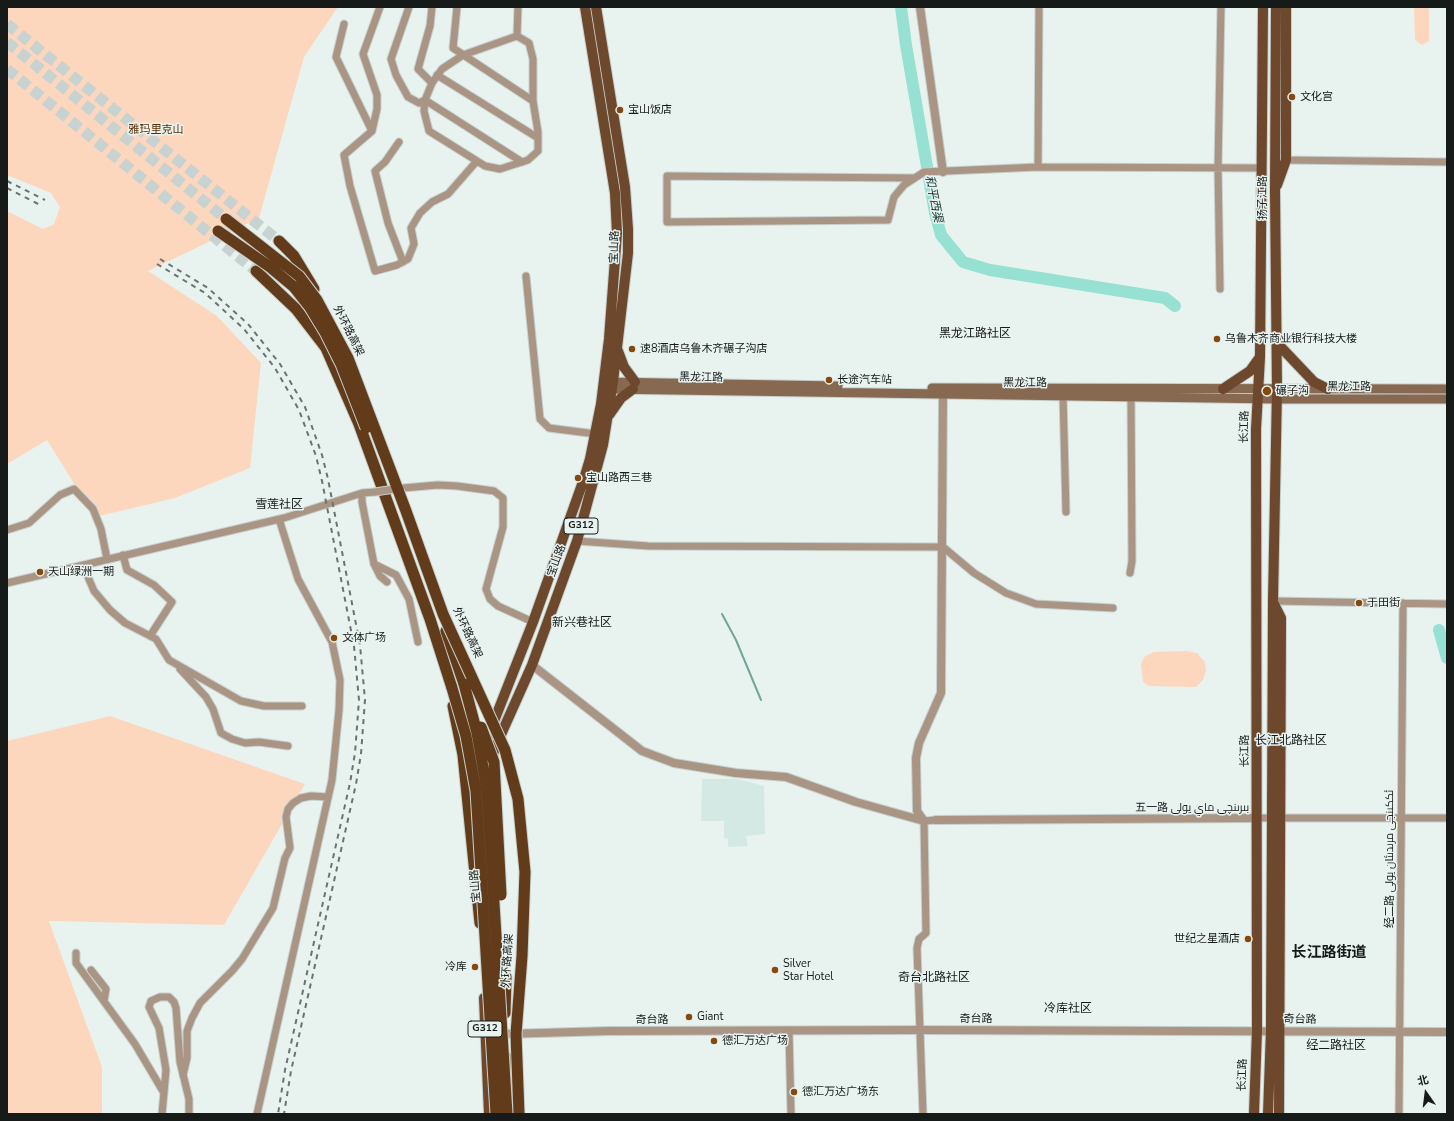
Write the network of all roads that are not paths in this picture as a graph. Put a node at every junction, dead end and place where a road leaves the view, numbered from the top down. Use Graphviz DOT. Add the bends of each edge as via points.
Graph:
graph roads {
  1 [pos="380,7"];
  2 [pos="409,7"];
  3 [pos="432,7"];
  4 [pos="457,7"];
  5 [pos="518,7"];
  6 [pos="585,7"];
  7 [pos="596,7"];
  8 [pos="920,7"];
  9 [pos="1039,7"];
  10 [pos="1221,7"];
  11 [pos="1263,7"];
  12 [pos="1276,7"];
  13 [pos="1286,7"];
  14 [pos="344,24"];
  15 [pos="517,36"];
  16 [pos="462,55"];
  17 [pos="437,75"];
  18 [pos="432,83"];
  19 [pos="424,100"];
  20 [pos="533,101"];
  21 [pos="372,131"];
  22 [pos="538,138"];
  23 [pos="399,142"];
  24 [pos="1286,160"];
  25 [pos="476,162"];
  26 [pos="522,162"];
  27 [pos="1447,162"];
  28 [pos="1038,167"];
  29 [pos="1218,168"];
  30 [pos="1262,168"];
  31 [pos="942,172"];
  32 [pos="914,178"];
  33 [pos="1275,191"];
  34 [pos="226,219"];
  35 [pos="218,231"];
  36 [pos="279,241"];
  37 [pos="403,262"];
  38 [pos="256,271"];
  39 [pos="526,276"];
  40 [pos="1220,289"];
  41 [pos="1276,342"];
  42 [pos="616,348"];
  43 [pos="1260,357"];
  44 [pos="608,385"];
  45 [pos="634,386"];
  46 [pos="1224,389"];
  47 [pos="1447,389"];
  48 [pos="1328,390"];
  49 [pos="942,391"];
  50 [pos="1258,394"];
  51 [pos="1276,394"];
  52 [pos="1063,395"];
  53 [pos="1131,396"];
  54 [pos="1447,398"];
  55 [pos="608,417"];
  56 [pos="596,434"];
  57 [pos="362,493"];
  58 [pos="1066,512"];
  59 [pos="279,519"];
  60 [pos="7,530"];
  61 [pos="577,541"];
  62 [pos="942,547"];
  63 [pos="123,555"];
  64 [pos="107,559"];
  65 [pos="374,564"];
  66 [pos="83,565"];
  67 [pos="1130,573"];
  68 [pos="387,582"];
  69 [pos="7,583"];
  70 [pos="1273,601"];
  71 [pos="1403,603"];
  72 [pos="1447,604"];
  73 [pos="1113,608"];
  74 [pos="533,622"];
  75 [pos="150,636"];
  76 [pos="418,642"];
  77 [pos="174,663"];
  78 [pos="532,665"];
  79 [pos="447,674"];
  80 [pos="464,684"];
  81 [pos="302,706"];
  82 [pos="288,746"];
  83 [pos="328,797"];
  84 [pos="1257,818"];
  85 [pos="1275,818"];
  86 [pos="1401,818"];
  87 [pos="1447,818"];
  88 [pos="936,820"];
  89 [pos="924,822"];
  90 [pos="482,943"];
  91 [pos="76,953"];
  92 [pos="91,970"];
  93 [pos="104,1001"];
  94 [pos="920,1030"];
  95 [pos="1256,1030"];
  96 [pos="1275,1030"];
  97 [pos="789,1031"];
  98 [pos="1400,1032"];
  99 [pos="1447,1032"];
  100 [pos="505,1034"];
  101 [pos="183,1075"];
  102 [pos="164,1094"];
  103 [pos="162,1114"];
  104 [pos="189,1114"];
  105 [pos="258,1114"];
  106 [pos="489,1114"];
  107 [pos="496,1114"];
  108 [pos="506,1114"];
  109 [pos="514,1114"];
  110 [pos="519,1114"];
  111 [pos="791,1114"];
  112 [pos="923,1114"];
  113 [pos="1254,1114"];
  114 [pos="1268,1114"];
  115 [pos="1278,1114"];
  116 [pos="1399,1114"];
  1 -- 21 [label="street" via="363,54 377,95"];
  2 -- 19 [label="street" via="391,59 408,98 419,103"];
  3 -- 18 [label="street" via="430,26 418,69"];
  4 -- 16 [label="street" via="453,48"];
  5 -- 15 [label="street"];
  6 -- 44 [label="main road, 宝山路 / G312" via="616,205 616,261"];
  7 -- 42 [label="main road, 宝山路 / G312" via="627,208 628,253"];
  8 -- 31 [label="street"];
  9 -- 28 [label="street"];
  10 -- 29 [label="street"];
  11 -- 30 [label="main road, 扬子江路"];
  12 -- 33 [label="main road, 扬子江路"];
  13 -- 24 [label="main road"];
  14 -- 21 [label="street" via="336,57"];
  15 -- 16 [label="street"];
  15 -- 20 [label="street" via="529,43 533,59"];
  16 -- 17 [label="street"];
  16 -- 20 [label="street"];
  17 -- 18 [label="street"];
  17 -- 22 [label="street"];
  18 -- 19 [label="street"];
  19 -- 25 [label="street" via="429,131"];
  19 -- 26 [label="street"];
  20 -- 22 [label="street"];
  21 -- 37 [label="street" via="344,155 345,166 375,271"];
  22 -- 26 [label="street" via="538,151"];
  23 -- 37 [label="street" via="375,171 388,223"];
  24 -- 27 [label="street"];
  24 -- 33 [label="main road"];
  25 -- 26 [label="street" via="500,169"];
  25 -- 37 [label="street" via="448,194 432,202 420,213 411,228 414,244 408,259"];
  28 -- 29 [label="street"];
  28 -- 31 [label="street"];
  29 -- 30 [label="street"];
  29 -- 40 [label="street"];
  30 -- 43 [label="main road, 扬子江路"];
  31 -- 32 [label="street" via="924,172"];
  32 -- 32 [label="street" via="667,176 667,222 888,220 894,197"];
  33 -- 41 [label="main road, 扬子江路"];
  34 -- 110 [label="highway, 外环路高架, bridge" via="300,276 318,300 348,358 443,614 505,750 518,800 525,872 516,1034"];
  35 -- 109 [label="highway, 外环路高架, bridge" via="294,287 326,334 341,364 402,517 438,620 500,757 513,806 521,879 510,1041"];
  36 -- 80 [label="highway" via="294,256 316,294 339,343"];
  38 -- 79 [label="highway" via="296,309 326,348 359,424 430,619"];
  39 -- 56 [label="street" via="540,419 549,428"];
  41 -- 48 [label="main road" via="1314,382"];
  41 -- 51 [label="main road, 扬子江路"];
  42 -- 44 [label="main road, 宝山路 / G312"];
  42 -- 45 [label="main road"];
  43 -- 46 [label="main road" via="1250,371"];
  43 -- 50 [label="main road, 扬子江路"];
  44 -- 45 [label="main road, 黑龙江路"];
  44 -- 55 [label="main road, 宝山路 / G312"];
  44 -- 56 [label="main road, 宝山路 / G312"];
  45 -- 49 [label="main road, 黑龙江路"];
  45 -- 55 [label="main road" via="621,398"];
  46 -- 49 [label="main road, 黑龙江路"];
  46 -- 50 [label="main road, 黑龙江路"];
  47 -- 48 [label="main road, 黑龙江路"];
  48 -- 51 [label="main road, 黑龙江路"];
  49 -- 52 [label="main road, 黑龙江路"];
  49 -- 62 [label="street"];
  50 -- 51 [label="main road, 黑龙江路"];
  50 -- 53 [label="main road, 黑龙江路"];
  50 -- 84 [label="main road, 长江路"];
  51 -- 54 [label="main road, 黑龙江路"];
  51 -- 70 [label="main road"];
  52 -- 53 [label="main road, 黑龙江路"];
  52 -- 58 [label="street"];
  53 -- 67 [label="street"];
  55 -- 61 [label="main road, 宝山路 / G312"];
  56 -- 74 [label="main road, 宝山路 / G312" via="586,473"];
  57 -- 59 [label="street"];
  57 -- 65 [label="street"];
  57 -- 74 [label="street, bridge" via="438,485 494,491 503,498 503,527 486,589 490,600 498,606"];
  59 -- 63 [label="street"];
  59 -- 83 [label="street" via="298,579 332,642 340,680 332,780"];
  60 -- 64 [label="street" via="28,523 60,495 74,489 93,509 101,529"];
  61 -- 62 [label="street" via="648,546"];
  61 -- 78 [label="main road, 宝山路 / G312"];
  62 -- 73 [label="street" via="974,573 1006,593 1036,604"];
  62 -- 89 [label="street" via="941,693 919,742 916,758 917,811"];
  63 -- 64 [label="street"];
  63 -- 75 [label="street" via="127,570 154,586 172,602"];
  64 -- 66 [label="street"];
  65 -- 68 [label="street" via="380,576"];
  65 -- 76 [label="street" via="396,575 409,599"];
  66 -- 69 [label="street"];
  66 -- 75 [label="street" via="94,591 110,610 125,623"];
  70 -- 71 [label="street"];
  70 -- 85 [label="main road"];
  71 -- 72 [label="street"];
  71 -- 86 [label="street, 经二路 ئككىنجى مرىدىئان يولى"];
  74 -- 90 [label="main road, 宝山路 / G312" via="477,764 474,824"];
  75 -- 77 [label="street" via="156,639 169,660"];
  77 -- 81 [label="street" via="241,701 264,706"];
  77 -- 82 [label="street" via="206,697 221,732 245,743"];
  78 -- 89 [label="street" via="642,751 674,763 786,778"];
  78 -- 100 [label="main road, 宝山路 / G312" via="489,766 483,821 494,950"];
  79 -- 90 [label="highway, bridge" via="463,755"];
  79 -- 107 [label="highway, bridge" via="466,736 476,791"];
  80 -- 100 [label="highway, bridge" via="494,762 506,977"];
  80 -- 108 [label="highway, bridge" via="477,733 487,790"];
  83 -- 101 [label="street" via="301,798 288,809 286,817 290,848 272,908 242,959 200,1003 192,1018 186,1031 187,1058"];
  83 -- 105 [label="street"];
  84 -- 85 [label="street, 五一路 بىرىنچى ماي يولى"];
  84 -- 88 [label="street, 五一路 بىرىنچى ماي يولى"];
  84 -- 95 [label="main road, 长江路"];
  85 -- 86 [label="street, 五一路 بىرىنچى ماي يولى"];
  85 -- 96 [label="main road"];
  86 -- 87 [label="street, 五一路 بىرىنچى ماي يولى"];
  86 -- 98 [label="street, 经二路 ئككىنجى مرىدىئان يولى"];
  88 -- 89 [label="street"];
  89 -- 94 [label="street" via="926,933 916,938"];
  90 -- 106 [label="main road, 宝山路 / G312"];
  91 -- 93 [label="street" via="76,963"];
  92 -- 93 [label="street" via="106,989"];
  93 -- 102 [label="street" via="135,1044"];
  94 -- 95 [label="street, 奇台路"];
  94 -- 97 [label="street, 奇台路"];
  94 -- 112 [label="street"];
  95 -- 96 [label="street, 奇台路"];
  95 -- 113 [label="main road, 长江路"];
  96 -- 98 [label="street, 奇台路"];
  96 -- 114 [label="main road"];
  96 -- 115 [label="main road"];
  97 -- 100 [label="street, 奇台路"];
  97 -- 111 [label="street"];
  98 -- 99 [label="street, 奇台路"];
  98 -- 116 [label="street, 经二路 ئككىنجى مرىدىئان يولى"];
  100 -- 109 [label="main road, 宝山路 / G312"];
  101 -- 102 [label="street" via="174,1002 169,997 151,1001 149,1007 159,1028 166,1070"];
  101 -- 104 [label="street" via="189,1099"];
  102 -- 103 [label="street"];
}
